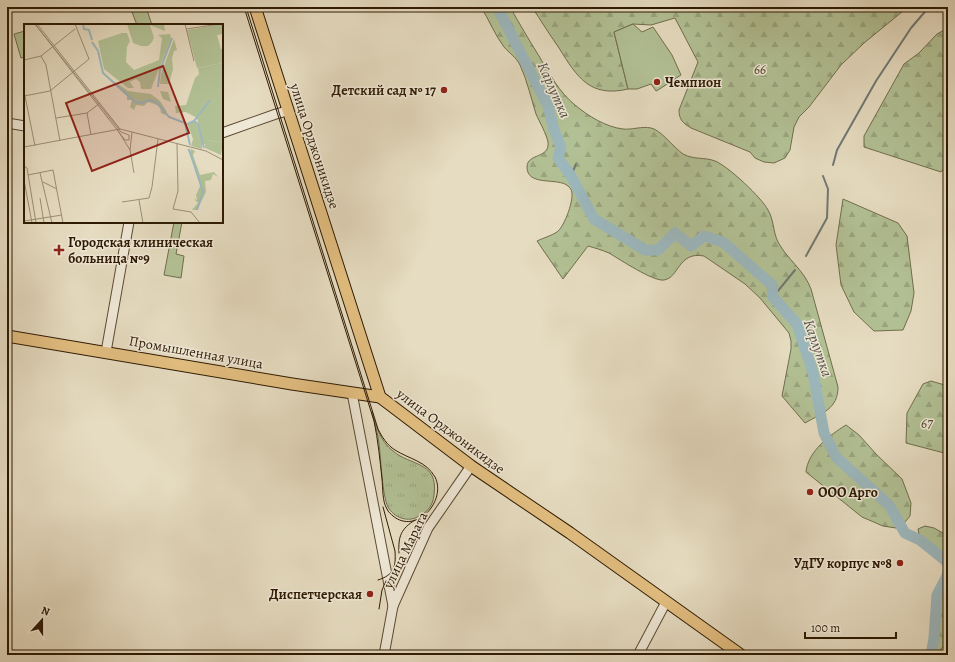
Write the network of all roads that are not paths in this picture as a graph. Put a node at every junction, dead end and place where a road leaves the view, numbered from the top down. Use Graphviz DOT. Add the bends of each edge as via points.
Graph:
graph roads {
  1 [pos="255,7"];
  2 [pos="287,111"];
  3 [pos="7,123"];
  4 [pos="24,126"];
  5 [pos="223,133"];
  6 [pos="129,223"];
  7 [pos="7,336"];
  8 [pos="106,352"];
  9 [pos="352,392"];
  10 [pos="380,397"];
  11 [pos="471,466"];
  12 [pos="666,602"];
  13 [pos="393,606"];
  14 [pos="384,655"];
  15 [pos="638,655"];
  16 [pos="741,655"];
  1 -- 2 [label="main road, улица Орджоникидзе"];
  2 -- 5 [label="street"];
  2 -- 10 [label="main road, улица Орджоникидзе"];
  3 -- 4 [label="street"];
  6 -- 8 [label="street"];
  7 -- 8 [label="main road, Промышленная улица"];
  8 -- 9 [label="main road, Промышленная улица"];
  9 -- 10 [label="main road, Промышленная улица"];
  9 -- 13 [label="street"];
  10 -- 11 [label="main road, улица Орджоникидзе"];
  11 -- 12 [label="main road, улица Орджоникидзе"];
  11 -- 13 [label="street, улица Марата" via="428,528"];
  12 -- 15 [label="street"];
  12 -- 16 [label="main road, улица Орджоникидзе"];
  13 -- 14 [label="street, улица Марата"];
}
